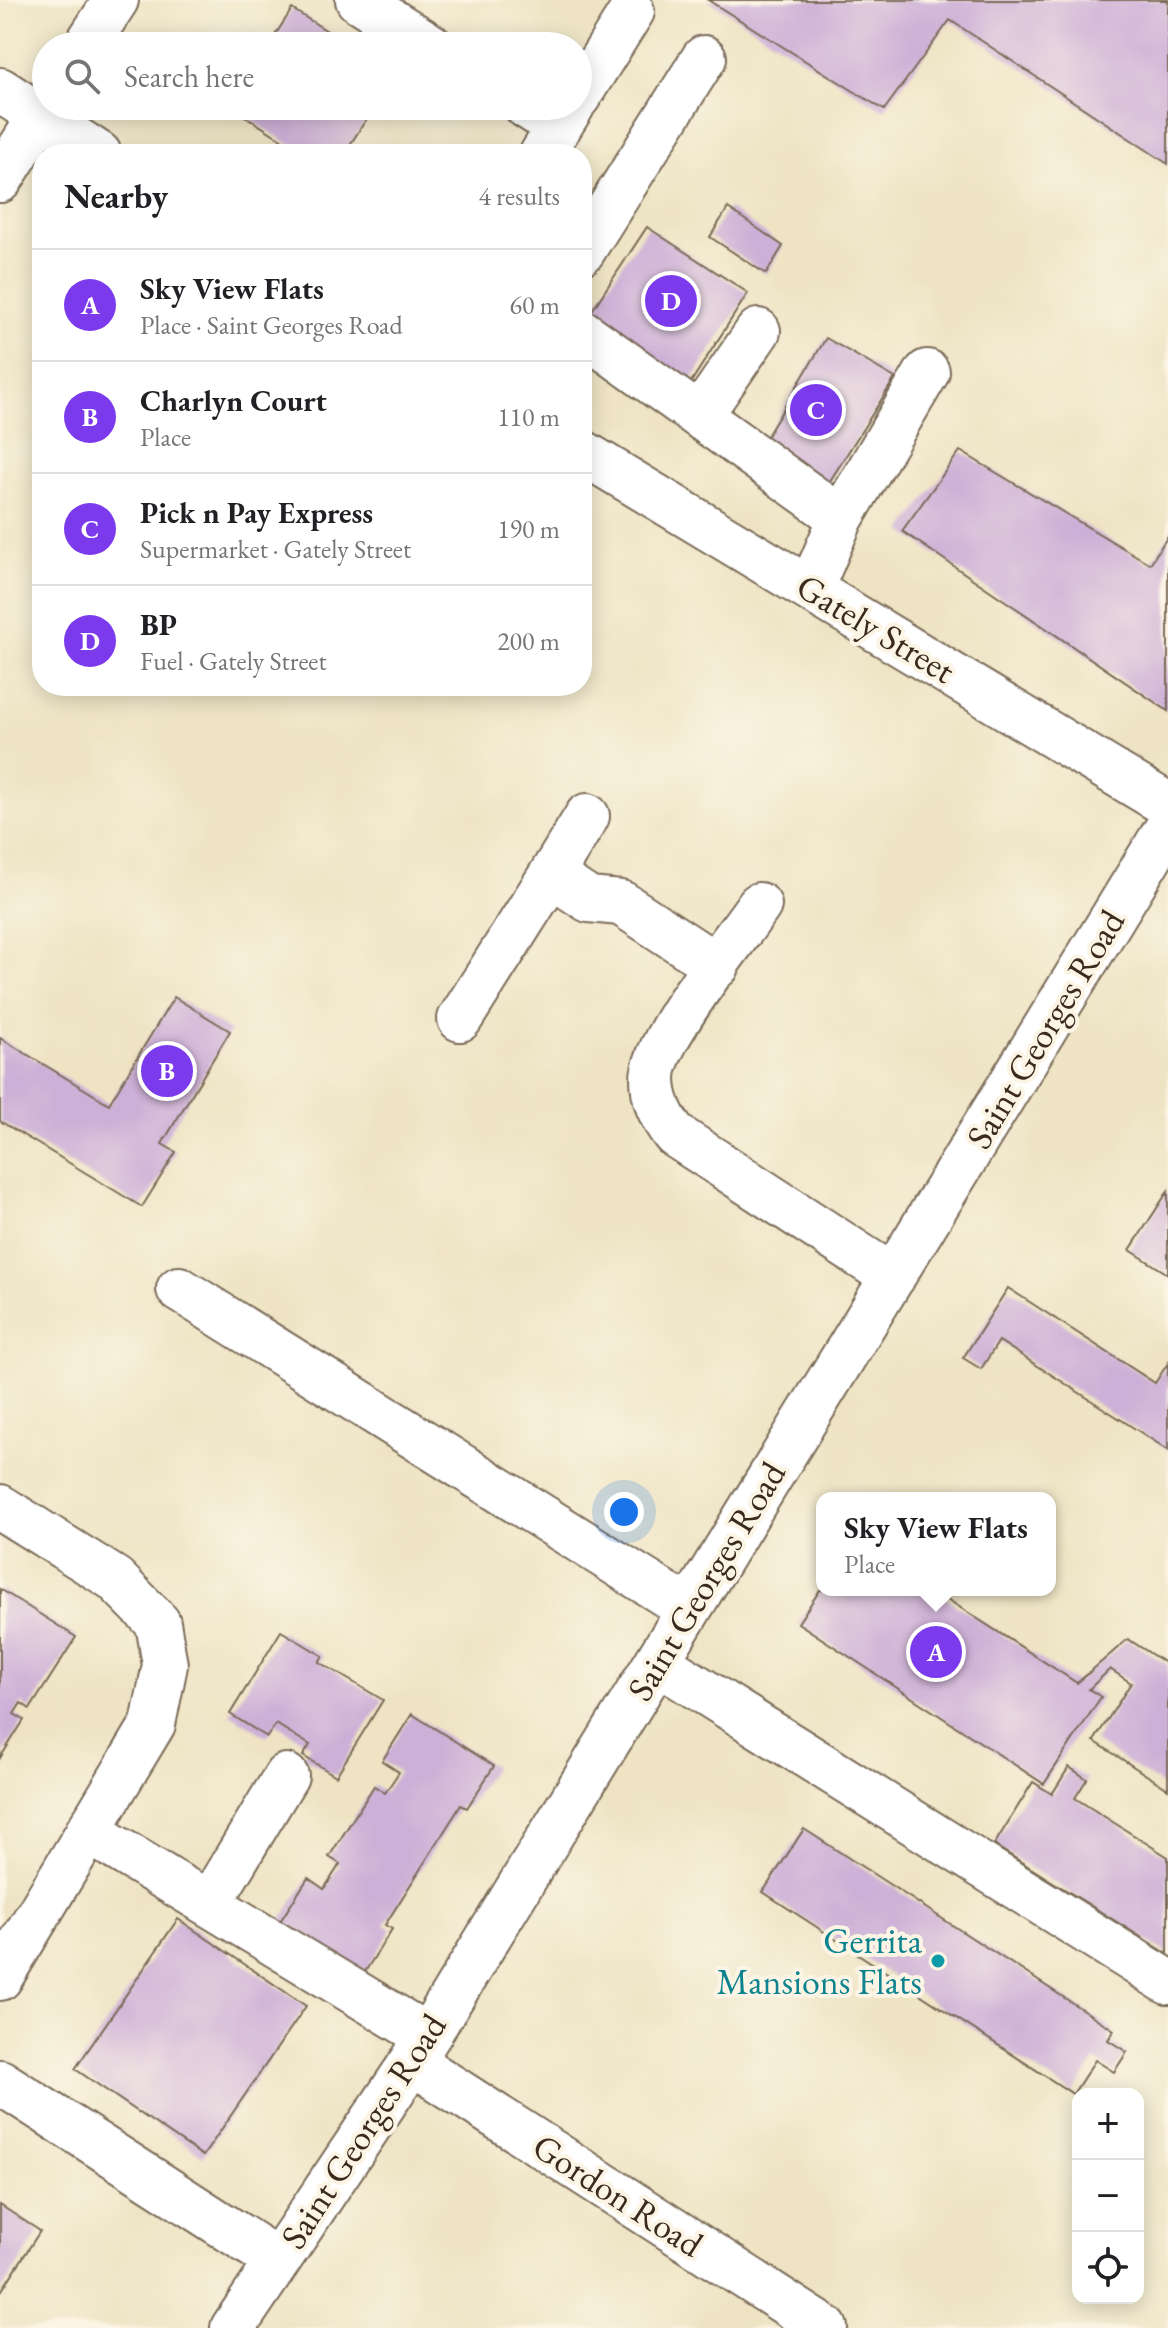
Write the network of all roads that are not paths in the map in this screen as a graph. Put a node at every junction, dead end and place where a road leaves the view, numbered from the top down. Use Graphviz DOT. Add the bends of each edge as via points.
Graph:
graph roads {
  1 [pos="116,0"];
  2 [pos="358,0"];
  3 [pos="632,11"];
  4 [pos="95,32"];
  5 [pos="409,32"];
  6 [pos="704,58"];
  7 [pos="592,67"];
  8 [pos="0,90"];
  9 [pos="32,106"];
  10 [pos="39,120"];
  11 [pos="54,120"];
  12 [pos="86,144"];
  13 [pos="0,180"];
  14 [pos="592,236"];
  15 [pos="758,331"];
  16 [pos="592,339"];
  17 [pos="927,372"];
  18 [pos="701,414"];
  19 [pos="592,458"];
  20 [pos="841,518"];
  21 [pos="811,588"];
  22 [pos="1168,805"];
  23 [pos="587,816"];
  24 [pos="1168,827"];
  25 [pos="551,875"];
  26 [pos="759,905"];
  27 [pos="717,966"];
  28 [pos="460,1019"];
  29 [pos="893,1277"];
  30 [pos="179,1289"];
  31 [pos="0,1507"];
  32 [pos="689,1609"];
  33 [pos="657,1662"];
  34 [pos="286,1776"];
  35 [pos="88,1831"];
  36 [pos="209,1904"];
  37 [pos="0,1978"];
  38 [pos="1168,1982"];
  39 [pos="420,2049"];
  40 [pos="0,2082"];
  41 [pos="278,2261"];
  42 [pos="244,2324"];
  43 [pos="825,2328"];
  1 -- 4 [label="street"];
  2 -- 5 [label="street"];
  3 -- 7 [label="street"];
  6 -- 14 [label="street"];
  8 -- 9 [label="street"];
  10 -- 13 [label="street"];
  11 -- 12 [label="street"];
  15 -- 18 [label="street"];
  16 -- 18 [label="street"];
  17 -- 20 [label="street"];
  18 -- 20 [label="street"];
  19 -- 21 [label="street, Gately Street"];
  20 -- 21 [label="street"];
  21 -- 22 [label="street, Gately Street"];
  23 -- 25 [label="street"];
  24 -- 29 [label="street, Saint Georges Road"];
  25 -- 27 [label="street" via="589,900 621,903"];
  25 -- 28 [label="street"];
  26 -- 27 [label="street"];
  27 -- 29 [label="street" via="667,1038 652,1075 663,1121 684,1141"];
  29 -- 32 [label="street, Saint Georges Road"];
  30 -- 32 [label="street"];
  31 -- 35 [label="street" via="115,1579 158,1623 165,1665 153,1724"];
  32 -- 33 [label="street, Saint Georges Road"];
  33 -- 38 [label="street"];
  33 -- 39 [label="street, Saint Georges Road"];
  34 -- 36 [label="street"];
  35 -- 36 [label="street, Gordon Road"];
  35 -- 37 [label="street"];
  36 -- 39 [label="street, Gordon Road"];
  39 -- 41 [label="street, Saint Georges Road"];
  39 -- 43 [label="street, Gordon Road"];
  40 -- 41 [label="street"];
  41 -- 42 [label="street, Saint Georges Road"];
}
